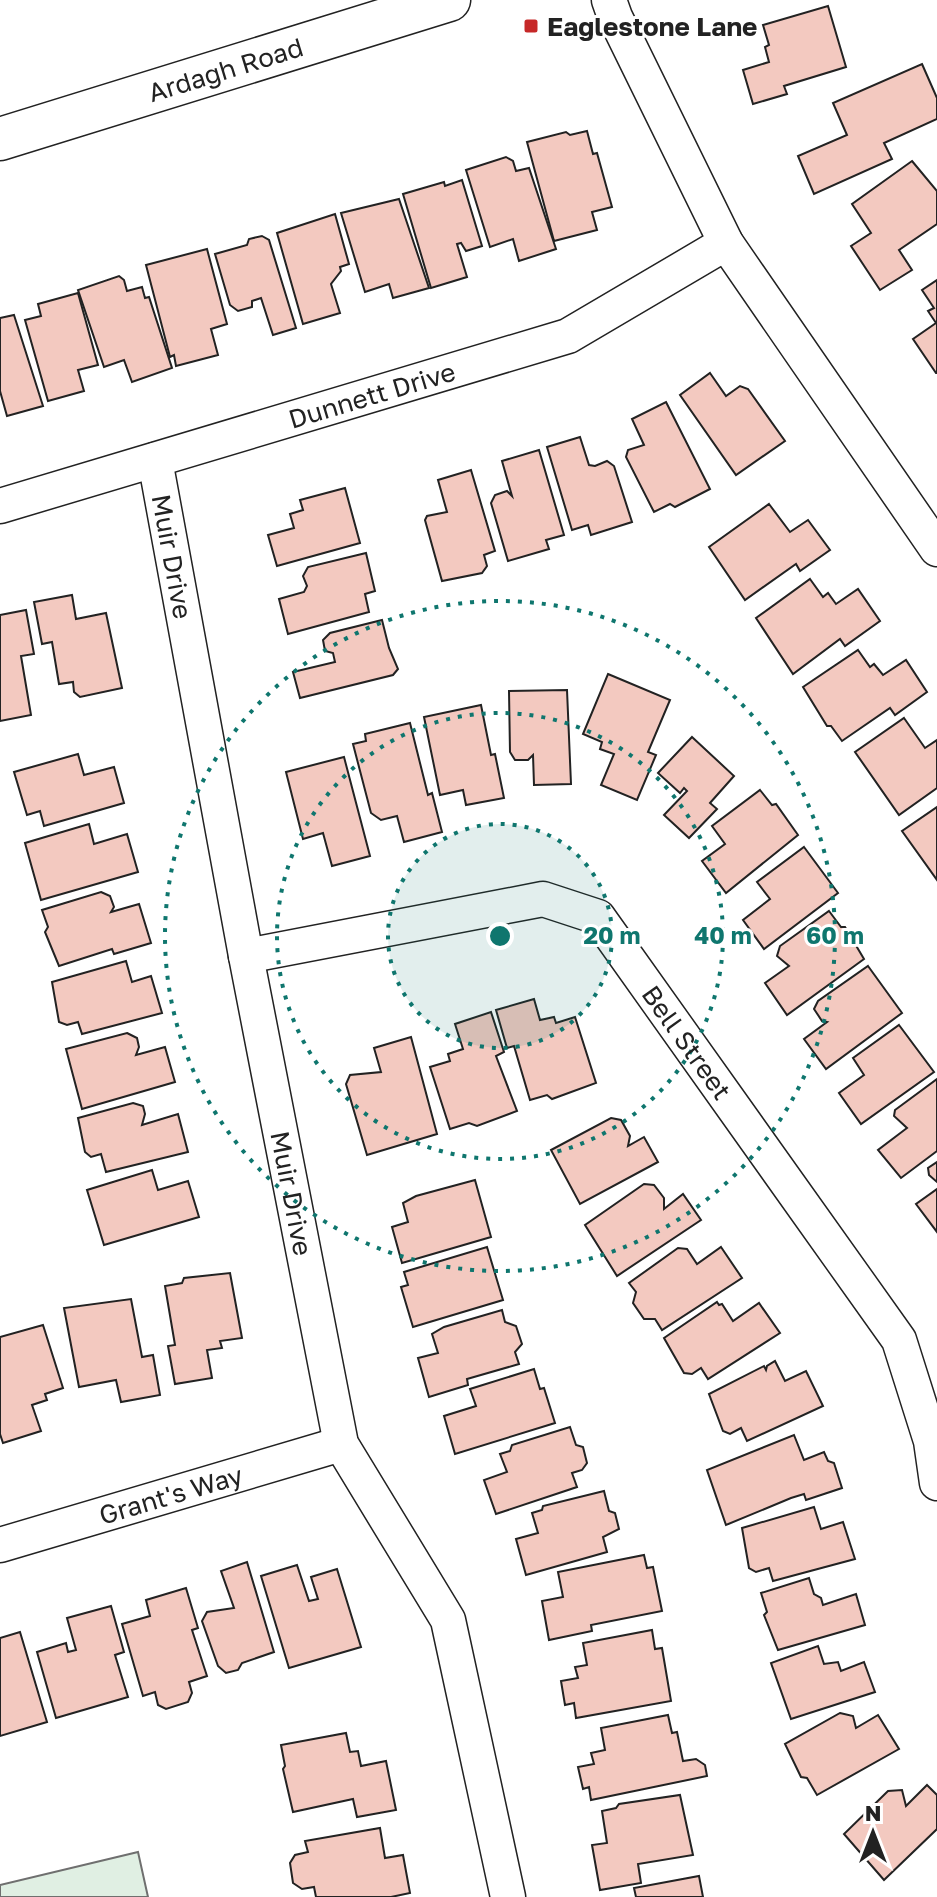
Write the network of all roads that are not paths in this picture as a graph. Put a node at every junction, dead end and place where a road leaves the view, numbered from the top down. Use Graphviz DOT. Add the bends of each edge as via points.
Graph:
graph roads {
  1 [pos="449,0"];
  2 [pos="609,0"];
  3 [pos="0,139"];
  4 [pos="726,243"];
  5 [pos="155,460"];
  6 [pos="0,506"];
  7 [pos="937,549"];
  8 [pos="246,956"];
  9 [pos="341,1444"];
  10 [pos="937,1483"];
  11 [pos="0,1545"];
  12 [pos="508,1897"];
  1 -- 3 [label="street, Ardagh Road"];
  2 -- 4 [label="street"];
  4 -- 5 [label="street, Dunnett Drive" via="568,336"];
  4 -- 7 [label="street"];
  5 -- 6 [label="street, Dunnett Drive"];
  5 -- 8 [label="street, Muir Drive"];
  8 -- 9 [label="street, Muir Drive"];
  8 -- 10 [label="street, Bell Street" via="543,899 598,917 899,1340 931,1441"];
  9 -- 11 [label="street, Grant's Way"];
  9 -- 12 [label="street, Muir Drive" via="448,1620"];
}
